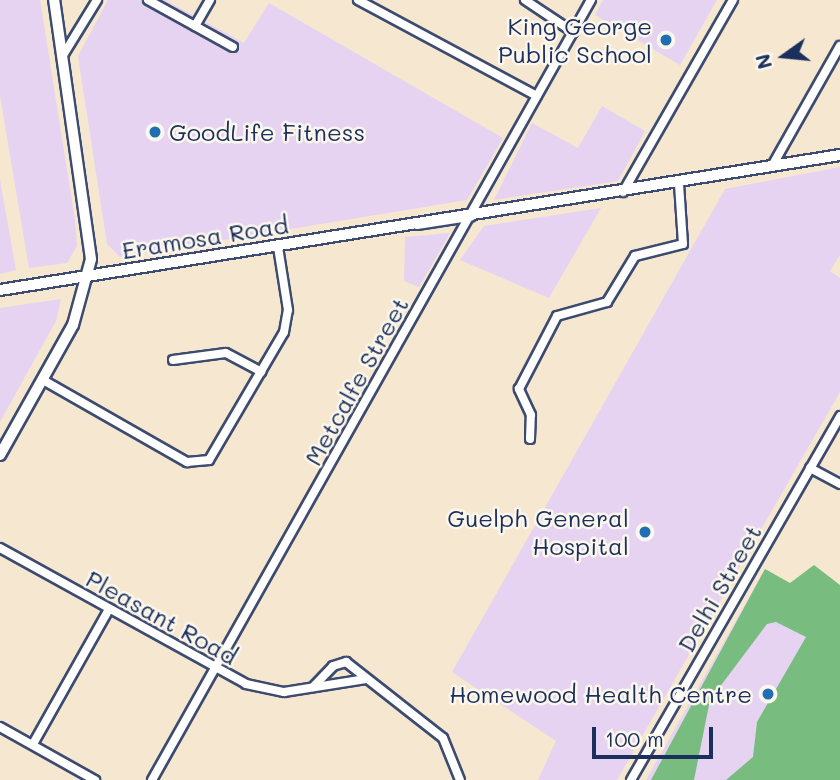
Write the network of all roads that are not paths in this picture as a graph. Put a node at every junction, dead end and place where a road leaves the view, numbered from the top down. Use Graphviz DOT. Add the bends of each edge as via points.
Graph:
graph roads {
  1 [pos="54,0"];
  2 [pos="97,0"];
  3 [pos="148,0"];
  4 [pos="210,0"];
  5 [pos="358,0"];
  6 [pos="526,0"];
  7 [pos="591,0"];
  8 [pos="733,0"];
  9 [pos="195,26"];
  10 [pos="573,32"];
  11 [pos="840,46"];
  12 [pos="233,47"];
  13 [pos="62,57"];
  14 [pos="537,96"];
  15 [pos="840,155"];
  16 [pos="772,166"];
  17 [pos="679,183"];
  18 [pos="622,192"];
  19 [pos="471,216"];
  20 [pos="278,247"];
  21 [pos="89,275"];
  22 [pos="0,290"];
  23 [pos="173,360"];
  24 [pos="261,372"];
  25 [pos="43,380"];
  26 [pos="840,416"];
  27 [pos="530,439"];
  28 [pos="0,455"];
  29 [pos="810,468"];
  30 [pos="840,484"];
  31 [pos="0,548"];
  32 [pos="108,611"];
  33 [pos="214,669"];
  34 [pos="366,679"];
  35 [pos="313,687"];
  36 [pos="0,727"];
  37 [pos="33,744"];
  38 [pos="95,780"];
  39 [pos="152,780"];
  40 [pos="460,780"];
  41 [pos="631,780"];
  1 -- 13 [label="main road"];
  2 -- 13 [label="street"];
  3 -- 9 [label="street"];
  4 -- 9 [label="street"];
  5 -- 14 [label="street"];
  6 -- 10 [label="street"];
  7 -- 10 [label="street, Metcalfe Street"];
  8 -- 18 [label="street"];
  9 -- 12 [label="street"];
  10 -- 14 [label="street, Metcalfe Street"];
  11 -- 16 [label="street"];
  13 -- 21 [label="main road" via="92,253"];
  14 -- 19 [label="street, Metcalfe Street"];
  15 -- 16 [label="main road, Eramosa Road"];
  16 -- 17 [label="main road, Eramosa Road"];
  17 -- 18 [label="main road, Eramosa Road"];
  17 -- 27 [label="street" via="683,244 635,256 607,302 557,316 519,389 531,415"];
  18 -- 19 [label="main road, Eramosa Road"];
  19 -- 20 [label="main road, Eramosa Road"];
  19 -- 33 [label="street, Metcalfe Street"];
  20 -- 21 [label="main road, Eramosa Road"];
  20 -- 24 [label="street" via="288,317"];
  21 -- 22 [label="main road, Eramosa Road"];
  21 -- 25 [label="main road" via="73,325"];
  23 -- 24 [label="street" via="226,353"];
  24 -- 25 [label="street" via="215,454 200,464 178,458"];
  25 -- 28 [label="main road"];
  26 -- 29 [label="street, Delhi Street"];
  29 -- 30 [label="street"];
  29 -- 41 [label="street, Delhi Street"];
  31 -- 32 [label="street, Pleasant Road"];
  32 -- 33 [label="street, Pleasant Road"];
  32 -- 37 [label="street"];
  33 -- 35 [label="street, Pleasant Road" via="263,689"];
  33 -- 39 [label="street, Metcalfe Street"];
  34 -- 35 [label="street, Pleasant Road"];
  34 -- 35 [label="street" via="339,662"];
  34 -- 40 [label="street" via="443,738"];
  36 -- 37 [label="street"];
  37 -- 38 [label="street"];
}
